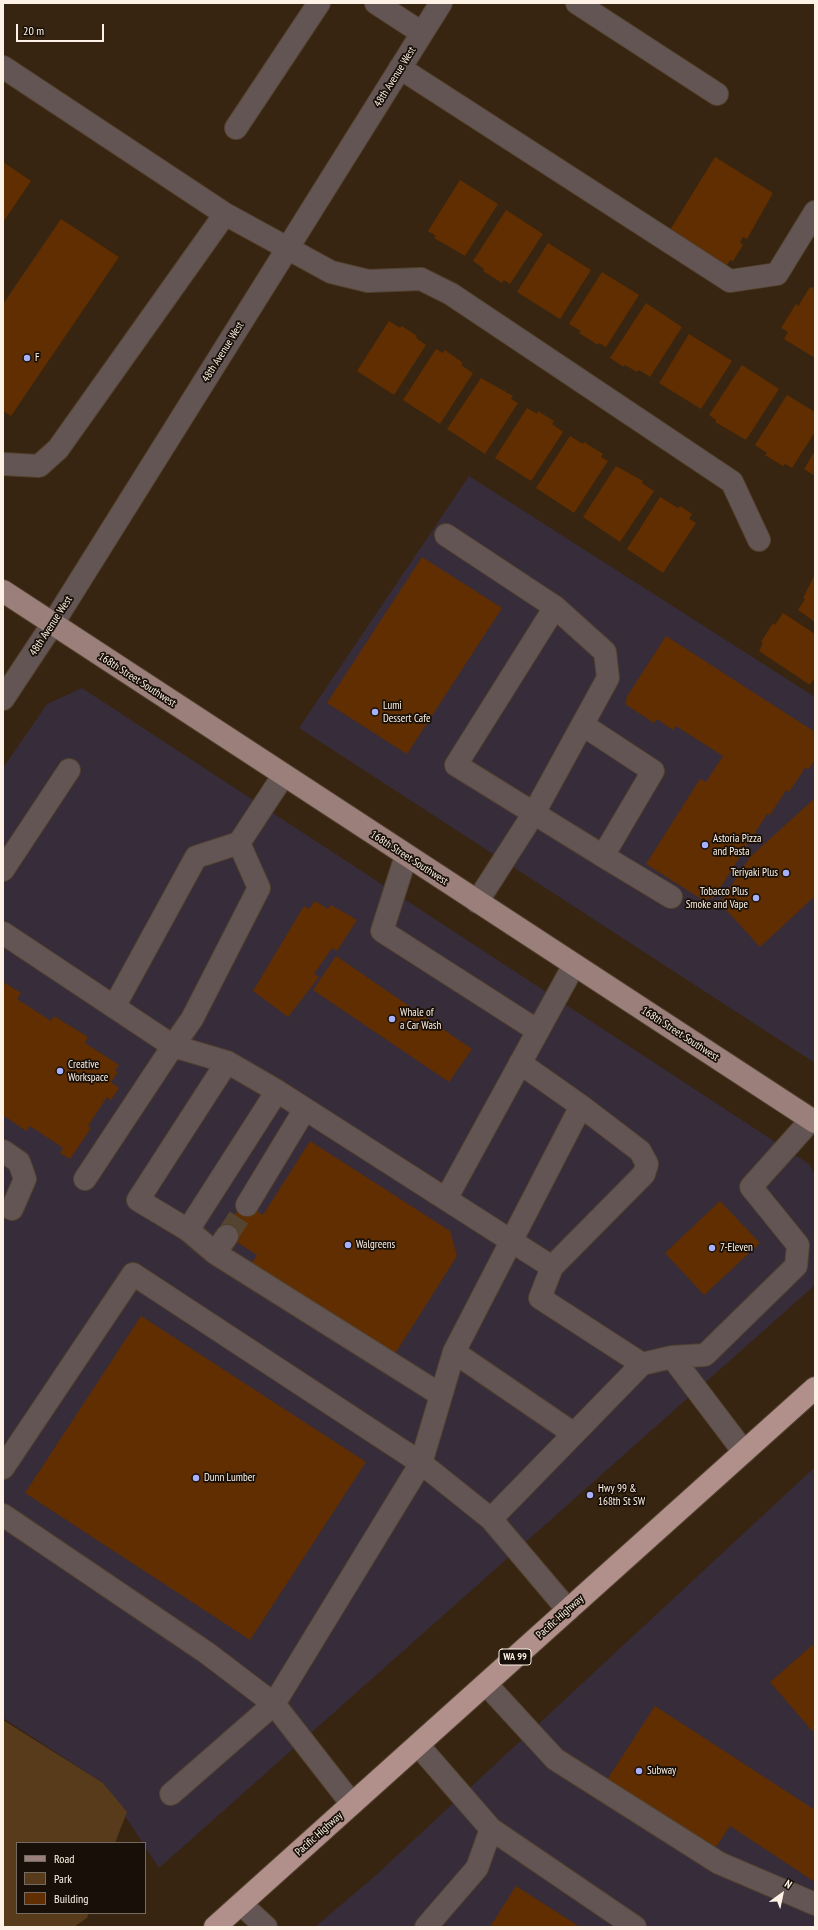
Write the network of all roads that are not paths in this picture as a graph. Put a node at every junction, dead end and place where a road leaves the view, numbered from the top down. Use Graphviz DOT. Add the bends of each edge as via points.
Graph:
graph roads {
  1 [pos="319,3"];
  2 [pos="376,3"];
  3 [pos="441,3"];
  4 [pos="577,3"];
  5 [pos="422,33"];
  6 [pos="3,67"];
  7 [pos="400,68"];
  8 [pos="717,94"];
  9 [pos="236,128"];
  10 [pos="815,212"];
  11 [pos="225,214"];
  12 [pos="288,248"];
  13 [pos="3,464"];
  14 [pos="446,535"];
  15 [pos="759,540"];
  16 [pos="3,591"];
  17 [pos="555,607"];
  18 [pos="52,625"];
  19 [pos="3,699"];
  20 [pos="583,725"];
  21 [pos="70,770"];
  22 [pos="283,776"];
  23 [pos="534,813"];
  24 [pos="239,843"];
  25 [pos="406,856"];
  26 [pos="603,856"];
  27 [pos="3,870"];
  28 [pos="671,897"];
  29 [pos="477,902"];
  30 [pos="3,933"];
  31 [pos="574,965"];
  32 [pos="114,1007"];
  33 [pos="538,1032"];
  34 [pos="173,1046"];
  35 [pos="227,1062"];
  36 [pos="520,1063"];
  37 [pos="277,1091"];
  38 [pos="581,1106"];
  39 [pos="305,1109"];
  40 [pos="813,1121"];
  41 [pos="3,1151"];
  42 [pos="85,1179"];
  43 [pos="446,1199"];
  44 [pos="247,1205"];
  45 [pos="12,1209"];
  46 [pos="188,1230"];
  47 [pos="511,1240"];
  48 [pos="552,1268"];
  49 [pos="454,1352"];
  50 [pos="672,1357"];
  51 [pos="642,1364"];
  52 [pos="815,1388"];
  53 [pos="441,1396"];
  54 [pos="574,1434"];
  55 [pos="744,1452"];
  56 [pos="421,1463"];
  57 [pos="3,1468"];
  58 [pos="3,1515"];
  59 [pos="491,1519"];
  60 [pos="568,1610"];
  61 [pos="486,1684"];
  62 [pos="274,1704"];
  63 [pos="418,1745"];
  64 [pos="171,1794"];
  65 [pos="352,1804"];
  66 [pos="491,1828"];
  67 [pos="241,1904"];
  68 [pos="815,1904"];
  69 [pos="215,1927"];
  70 [pos="266,1927"];
  71 [pos="426,1927"];
  72 [pos="635,1927"];
  1 -- 9 [label="street"];
  2 -- 5 [label="street"];
  3 -- 5 [label="street, 48th Avenue West"];
  4 -- 8 [label="street"];
  5 -- 7 [label="street, 48th Avenue West"];
  6 -- 11 [label="street"];
  7 -- 10 [label="street" via="730,281 777,274"];
  7 -- 12 [label="street, 48th Avenue West"];
  11 -- 12 [label="street"];
  11 -- 13 [label="street" via="58,449 39,466"];
  12 -- 15 [label="street" via="331,272 368,281 421,279 450,294 732,482"];
  12 -- 18 [label="street, 48th Avenue West"];
  14 -- 17 [label="street"];
  16 -- 18 [label="main road, 168th Street Southwest"];
  17 -- 20 [label="street" via="605,652 608,678"];
  17 -- 23 [label="street" via="456,766"];
  18 -- 19 [label="street, 48th Avenue West"];
  18 -- 22 [label="main road, 168th Street Southwest"];
  20 -- 23 [label="street"];
  20 -- 26 [label="street" via="653,771"];
  21 -- 27 [label="street"];
  22 -- 24 [label="street"];
  22 -- 25 [label="main road, 168th Street Southwest"];
  23 -- 26 [label="street"];
  23 -- 29 [label="street"];
  24 -- 32 [label="street" via="196,858"];
  24 -- 34 [label="street" via="259,888 192,1019"];
  25 -- 29 [label="main road, 168th Street Southwest"];
  25 -- 33 [label="street" via="382,930"];
  26 -- 28 [label="street"];
  29 -- 31 [label="main road, 168th Street Southwest"];
  30 -- 32 [label="street"];
  31 -- 33 [label="street"];
  31 -- 40 [label="main road, 168th Street Southwest"];
  32 -- 34 [label="street"];
  33 -- 36 [label="street"];
  34 -- 35 [label="street"];
  34 -- 42 [label="street"];
  35 -- 37 [label="street"];
  35 -- 46 [label="street" via="138,1200"];
  36 -- 38 [label="street"];
  36 -- 43 [label="street"];
  37 -- 39 [label="street"];
  37 -- 46 [label="street"];
  38 -- 47 [label="street"];
  38 -- 48 [label="street" via="640,1151 647,1164 644,1174"];
  39 -- 43 [label="street"];
  39 -- 44 [label="street"];
  40 -- 50 [label="street" via="751,1187 798,1245 796,1266 705,1355"];
  41 -- 45 [label="street" via="19,1162 25,1180"];
  43 -- 47 [label="street"];
  46 -- 53 [label="street" via="221,1245"];
  47 -- 48 [label="street"];
  47 -- 49 [label="street"];
  48 -- 51 [label="street" via="540,1298"];
  49 -- 53 [label="street"];
  49 -- 54 [label="street"];
  50 -- 51 [label="street"];
  50 -- 55 [label="street"];
  51 -- 54 [label="street"];
  52 -- 55 [label="highway, Pacific Highway / WA 99"];
  53 -- 56 [label="street"];
  54 -- 59 [label="street"];
  55 -- 60 [label="highway, Pacific Highway / WA 99"];
  56 -- 57 [label="street" via="133,1274"];
  56 -- 59 [label="street"];
  56 -- 62 [label="street"];
  58 -- 62 [label="street" via="207,1653"];
  59 -- 60 [label="street"];
  60 -- 61 [label="highway, Pacific Highway / WA 99"];
  61 -- 63 [label="highway, Pacific Highway / WA 99"];
  61 -- 68 [label="street" via="555,1759 719,1863"];
  62 -- 64 [label="street"];
  62 -- 65 [label="street"];
  63 -- 65 [label="highway, Pacific Highway / WA 99"];
  63 -- 66 [label="street"];
  65 -- 67 [label="highway, Pacific Highway / WA 99"];
  66 -- 71 [label="street" via="476,1868"];
  66 -- 72 [label="street"];
  67 -- 69 [label="highway, Pacific Highway / WA 99"];
  67 -- 70 [label="street"];
}
